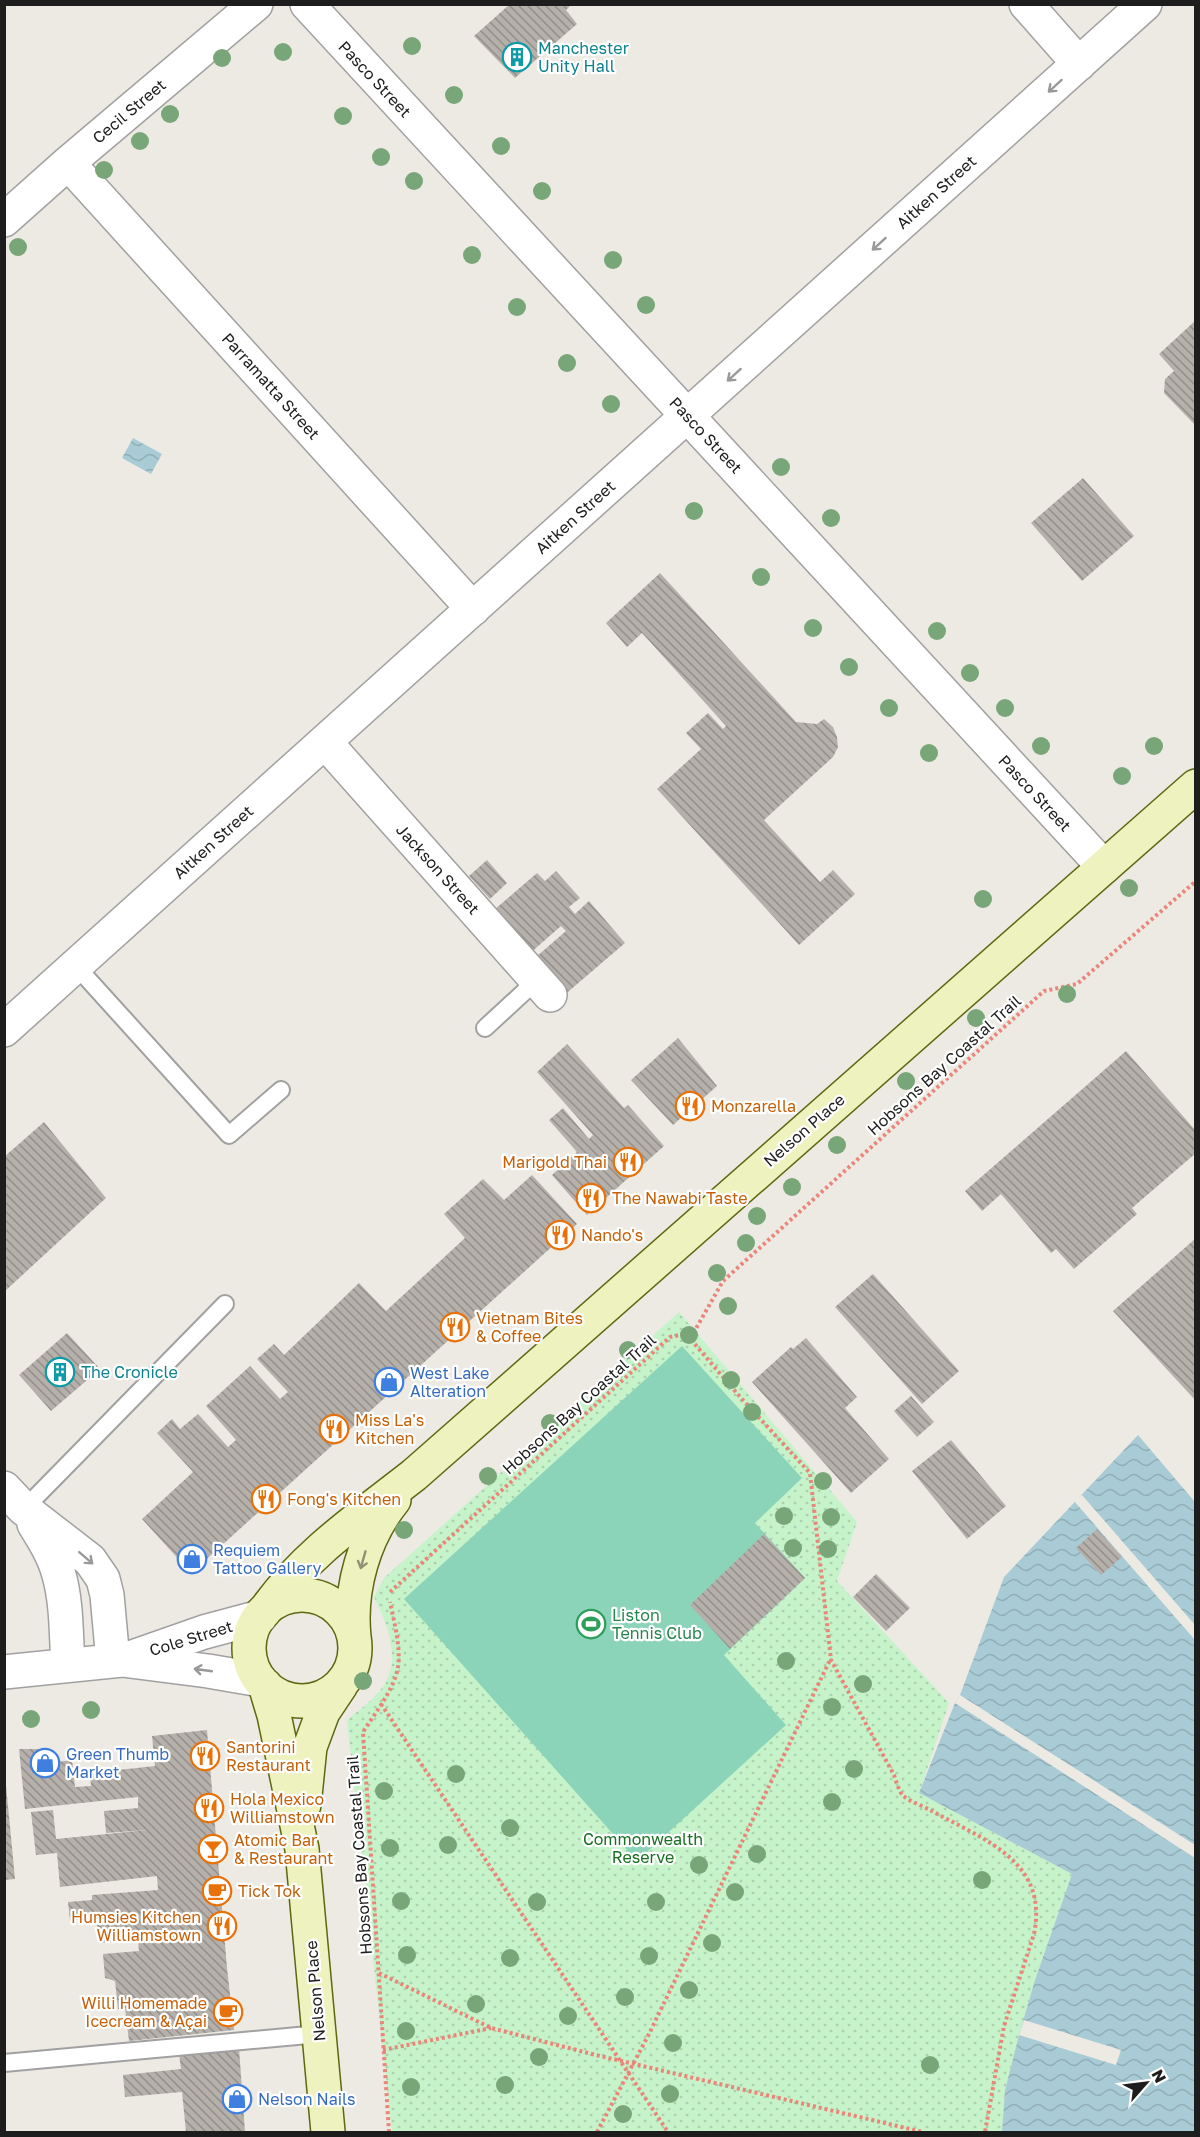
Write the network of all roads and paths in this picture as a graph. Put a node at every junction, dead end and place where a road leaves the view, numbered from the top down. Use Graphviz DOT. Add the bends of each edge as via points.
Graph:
graph roads {
  1 [pos="256,4"];
  2 [pos="306,4"];
  3 [pos="1026,4"];
  4 [pos="1145,4"];
  5 [pos="1079,64"];
  6 [pos="68,164"];
  7 [pos="4,220"];
  8 [pos="688,416"];
  9 [pos="473,609"];
  10 [pos="325,742"];
  11 [pos="1196,786"];
  12 [pos="1104,867"];
  13 [pos="1196,881"];
  14 [pos="76,966"];
  15 [pos="543,988"];
  16 [pos="485,1028"];
  17 [pos="4,1030"];
  18 [pos="281,1090"];
  19 [pos="225,1304"];
  20 [pos="687,1335"];
  21 [pos="414,1475"];
  22 [pos="14,1498"];
  23 [pos="262,1615"];
  24 [pos="354,1640"];
  25 [pos="831,1660"];
  26 [pos="118,1661"];
  27 [pos="68,1665"];
  28 [pos="4,1672"];
  29 [pos="263,1683"];
  30 [pos="342,1683"];
  31 [pos="381,1704"];
  32 [pos="302,1849"];
  33 [pos="378,1973"];
  34 [pos="492,2028"];
  35 [pos="319,2034"];
  36 [pos="383,2050"];
  37 [pos="620,2061"];
  38 [pos="4,2063"];
  39 [pos="633,2064"];
  40 [pos="628,2073"];
  41 [pos="328,2133"];
  42 [pos="390,2133"];
  43 [pos="597,2133"];
  44 [pos="668,2133"];
  45 [pos="923,2133"];
  46 [pos="985,2133"];
  1 -- 6 [label="street, Cecil Street"];
  2 -- 8 [label="street, Pasco Street"];
  3 -- 5 [label="street"];
  4 -- 5 [label="street, Aitken Street"];
  5 -- 8 [label="street, Aitken Street, one-way"];
  6 -- 7 [label="street, Cecil Street"];
  6 -- 9 [label="street, Parramatta Street"];
  8 -- 9 [label="street, Aitken Street"];
  8 -- 12 [label="street, Pasco Street"];
  9 -- 10 [label="street, Aitken Street"];
  10 -- 14 [label="street, Aitken Street"];
  10 -- 15 [label="street, Jackson Street"];
  11 -- 12 [label="street, Nelson Place"];
  12 -- 21 [label="street, Nelson Place"];
  13 -- 20 [label="path, Hobsons Bay Coastal Trail" via="1077,984 1044,991 723,1281 694,1332"];
  14 -- 17 [label="street, Aitken Street"];
  14 -- 18 [label="lane" via="229,1135"];
  15 -- 16 [label="lane"];
  19 -- 22 [label="lane"];
  20 -- 25 [label="path" via="810,1473"];
  20 -- 31 [label="path, Hobsons Bay Coastal Trail" via="670,1337 389,1594 398,1667"];
  21 -- 23 [label="street, Nelson Place" via="320,1548 288,1580"];
  21 -- 24 [label="street, Nelson Place, one-way" via="369,1542 353,1598"];
  22 -- 26 [label="street, one-way" via="90,1560 103,1579"];
  22 -- 27 [label="street" via="48,1547 59,1575"];
  23 -- 24 [label="street" via="285,1598 318,1598 339,1611"];
  23 -- 26 [label="street, Cole Street"];
  23 -- 29 [label="street" via="252,1632 250,1649 252,1665"];
  24 -- 30 [label="street" via="353,1663"];
  25 -- 39 [label="path"];
  25 -- 46 [label="path" via="902,1795 1005,1852 1025,1873 1036,1896 1035,1934 1005,2026"];
  26 -- 27 [label="street, Cole Street"];
  29 -- 26 [label="street, Cole Street, one-way" via="199,1670"];
  27 -- 28 [label="street, Cole Street"];
  29 -- 30 [label="street" via="288,1699 308,1700 327,1695"];
  29 -- 32 [label="street, Nelson Place"];
  30 -- 32 [label="street, Nelson Place" via="323,1713 310,1747"];
  31 -- 33 [label="path, Hobsons Bay Coastal Trail" via="363,1732"];
  31 -- 37 [label="path"];
  32 -- 35 [label="street, Nelson Place"];
  33 -- 34 [label="path"];
  33 -- 36 [label="path, Hobsons Bay Coastal Trail"];
  34 -- 36 [label="path"];
  34 -- 37 [label="path"];
  35 -- 38 [label="lane"];
  35 -- 41 [label="street, Nelson Place"];
  36 -- 42 [label="path, Hobsons Bay Coastal Trail"];
  37 -- 39 [label="path"];
  37 -- 40 [label="path"];
  39 -- 40 [label="path"];
  39 -- 45 [label="path"];
  40 -- 43 [label="path"];
  40 -- 44 [label="path"];
}
